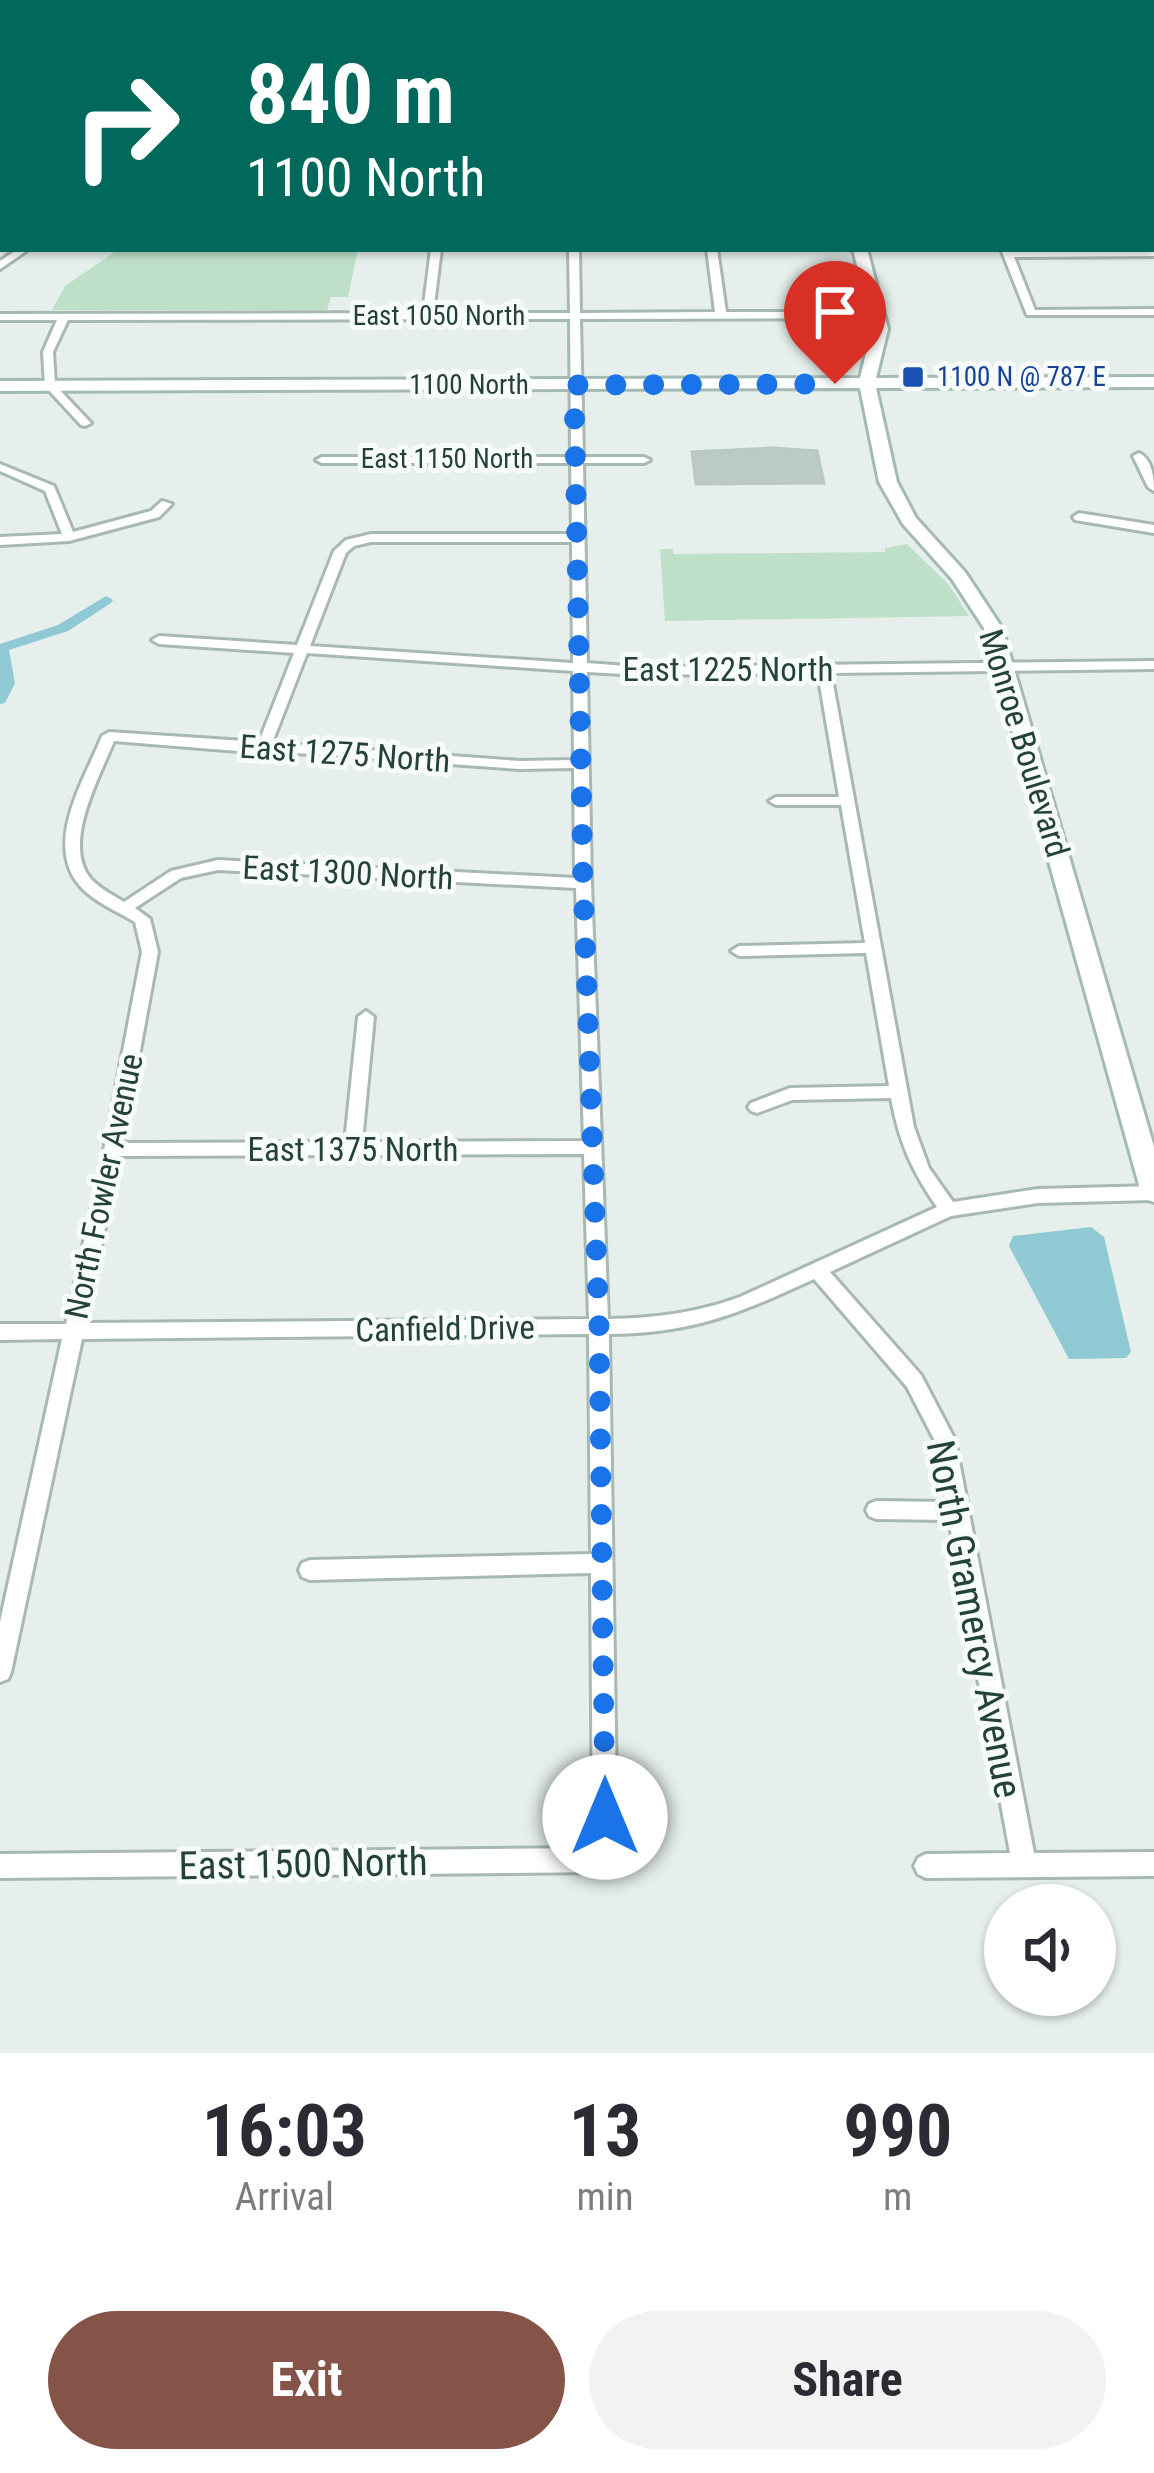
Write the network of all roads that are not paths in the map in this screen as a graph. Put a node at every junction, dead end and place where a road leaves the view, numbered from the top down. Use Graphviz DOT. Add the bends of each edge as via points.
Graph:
graph roads {
  1 [pos="436,252"];
  2 [pos="574,252"];
  3 [pos="712,252"];
  4 [pos="861,252"];
  5 [pos="1008,252"];
  6 [pos="1154,253"];
  7 [pos="1154,312"];
  8 [pos="878,315"];
  9 [pos="428,316"];
  10 [pos="574,316"];
  11 [pos="721,316"];
  12 [pos="0,317"];
  13 [pos="64,317"];
  14 [pos="1154,382"];
  15 [pos="867,384"];
  16 [pos="574,385"];
  17 [pos="0,386"];
  18 [pos="50,386"];
  19 [pos="86,423"];
  20 [pos="1139,455"];
  21 [pos="576,459"];
  22 [pos="322,460"];
  23 [pos="644,460"];
  24 [pos="0,467"];
  25 [pos="1154,488"];
  26 [pos="166,504"];
  27 [pos="1079,517"];
  28 [pos="1154,530"];
  29 [pos="69,537"];
  30 [pos="575,538"];
  31 [pos="0,542"];
  32 [pos="159,640"];
  33 [pos="301,651"];
  34 [pos="1154,665"];
  35 [pos="1006,666"];
  36 [pos="583,669"];
  37 [pos="824,669"];
  38 [pos="109,736"];
  39 [pos="263,748"];
  40 [pos="582,764"];
  41 [pos="776,801"];
  42 [pos="845,801"];
  43 [pos="583,883"];
  44 [pos="125,908"];
  45 [pos="872,948"];
  46 [pos="739,951"];
  47 [pos="366,1017"];
  48 [pos="898,1092"];
  49 [pos="757,1107"];
  50 [pos="592,1147"];
  51 [pos="353,1149"];
  52 [pos="113,1150"];
  53 [pos="1154,1192"];
  54 [pos="948,1210"];
  55 [pos="817,1270"];
  56 [pos="599,1326"];
  57 [pos="74,1331"];
  58 [pos="0,1332"];
  59 [pos="876,1510"];
  60 [pos="958,1511"];
  61 [pos="603,1563"];
  62 [pos="310,1570"];
  63 [pos="0,1672"];
  64 [pos="1154,1864"];
  65 [pos="1024,1865"];
  66 [pos="0,1866"];
  67 [pos="926,1866"];
  1 -- 9 [label="street"];
  2 -- 10 [label="street"];
  3 -- 11 [label="street"];
  4 -- 8 [label="street, Monroe Boulevard"];
  5 -- 6 [label="street"];
  5 -- 7 [label="street" via="1031,313"];
  8 -- 11 [label="street, East 1050 North"];
  8 -- 15 [label="street, Monroe Boulevard"];
  9 -- 10 [label="street, East 1050 North"];
  9 -- 13 [label="street, East 1050 North"];
  10 -- 11 [label="street, East 1050 North"];
  10 -- 16 [label="street"];
  12 -- 13 [label="street, East 1050 North"];
  13 -- 18 [label="street" via="48,352"];
  14 -- 15 [label="street, 1100 North"];
  15 -- 16 [label="street, 1100 North"];
  15 -- 35 [label="street, Monroe Boulevard" via="888,482 909,520 980,603"];
  16 -- 18 [label="street, 1100 North"];
  16 -- 21 [label="street"];
  17 -- 18 [label="street, 1100 North"];
  18 -- 19 [label="street"];
  20 -- 25 [label="street"];
  21 -- 22 [label="street, East 1150 North"];
  21 -- 23 [label="street, East 1150 North"];
  21 -- 30 [label="street"];
  24 -- 29 [label="street" via="50,489"];
  26 -- 29 [label="street"];
  27 -- 28 [label="street"];
  29 -- 31 [label="street"];
  30 -- 33 [label="street" via="350,543"];
  30 -- 36 [label="street"];
  32 -- 33 [label="street, East 1225 North"];
  33 -- 36 [label="street, East 1225 North"];
  33 -- 39 [label="street"];
  34 -- 35 [label="street, East 1225 North"];
  35 -- 37 [label="street, East 1225 North"];
  35 -- 53 [label="street, Monroe Boulevard"];
  36 -- 37 [label="street, East 1225 North"];
  36 -- 40 [label="street"];
  37 -- 42 [label="street"];
  38 -- 39 [label="street, East 1275 North"];
  38 -- 44 [label="street, North Fowler Avenue" via="74,832 73,860 84,881"];
  39 -- 40 [label="street, East 1275 North"];
  40 -- 43 [label="street"];
  41 -- 42 [label="street"];
  42 -- 45 [label="street"];
  43 -- 44 [label="street, East 1300 North" via="218,865 176,874"];
  43 -- 50 [label="street"];
  44 -- 52 [label="street, North Fowler Avenue" via="142,919 150,952"];
  45 -- 46 [label="street"];
  45 -- 48 [label="street"];
  47 -- 51 [label="street"];
  48 -- 49 [label="street" via="790,1094"];
  48 -- 54 [label="street" via="921,1170"];
  50 -- 51 [label="street, East 1375 North"];
  50 -- 56 [label="street"];
  51 -- 52 [label="street, East 1375 North"];
  52 -- 57 [label="street, North Fowler Avenue"];
  53 -- 54 [label="street, Canfield Drive" via="1038,1196"];
  54 -- 55 [label="street, Canfield Drive"];
  55 -- 56 [label="street, Canfield Drive" via="710,1316"];
  55 -- 60 [label="street, North Gramercy Avenue" via="914,1381 945,1440"];
  56 -- 57 [label="street, Canfield Drive"];
  56 -- 61 [label="street"];
  57 -- 58 [label="street, Canfield Drive"];
  57 -- 63 [label="street, North Fowler Avenue"];
  59 -- 60 [label="street"];
  60 -- 65 [label="street, North Gramercy Avenue"];
  61 -- 62 [label="street"];
  61 -- 66 [label="street, East 1500 North" via="605,1860"];
  64 -- 65 [label="street"];
  65 -- 67 [label="street"];
}
